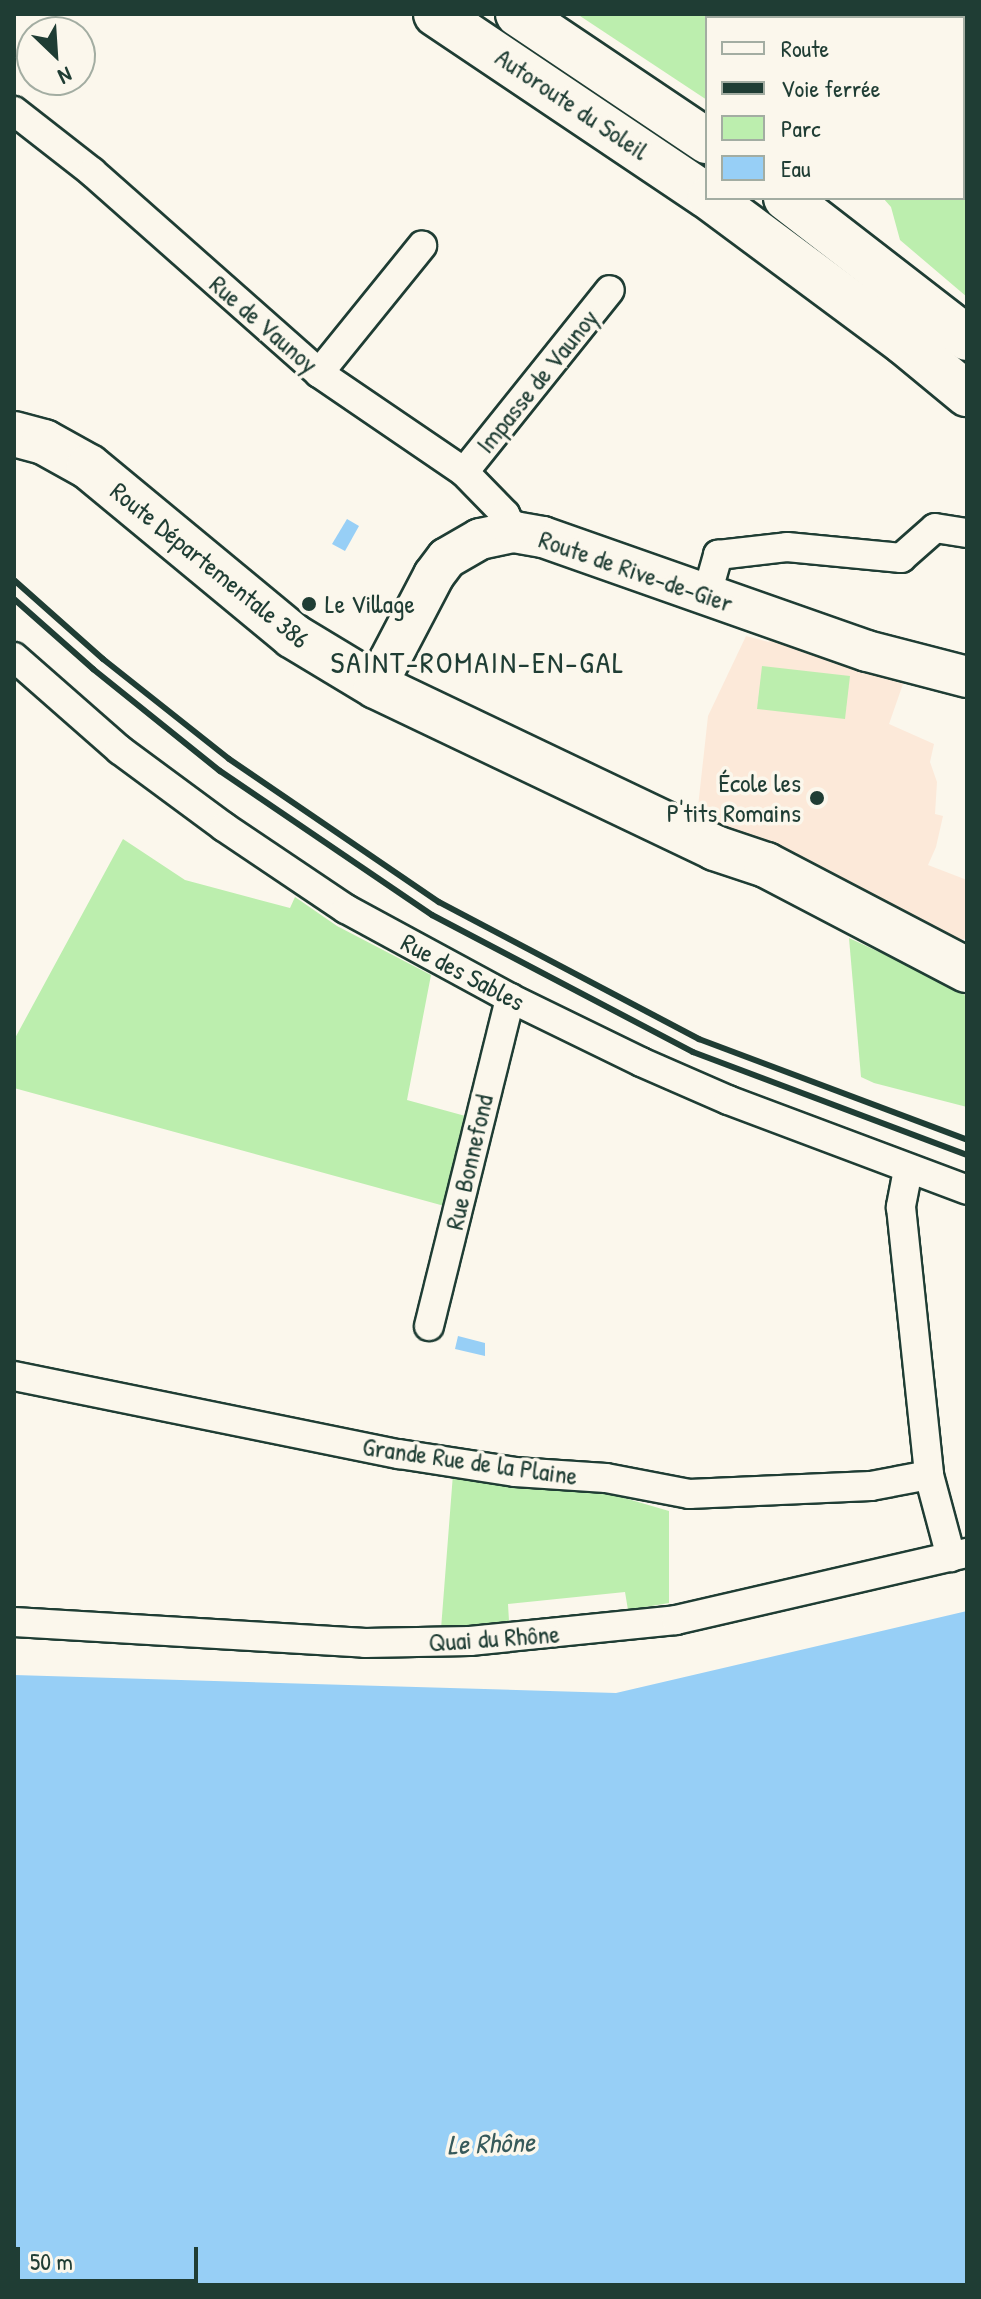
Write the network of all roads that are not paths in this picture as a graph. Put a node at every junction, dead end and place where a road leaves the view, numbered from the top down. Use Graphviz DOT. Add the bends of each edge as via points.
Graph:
graph roads {
  1 [pos="436,14"];
  2 [pos="518,14"];
  3 [pos="14,111"];
  4 [pos="705,140"];
  5 [pos="705,194"];
  6 [pos="713,200"];
  7 [pos="789,200"];
  8 [pos="422,246"];
  9 [pos="610,290"];
  10 [pos="967,338"];
  11 [pos="319,373"];
  12 [pos="967,394"];
  13 [pos="14,434"];
  14 [pos="464,472"];
  15 [pos="514,532"];
  16 [pos="967,533"];
  17 [pos="707,594"];
  18 [pos="14,657"];
  19 [pos="967,677"];
  20 [pos="376,686"];
  21 [pos="967,970"];
  22 [pos="510,998"];
  23 [pos="908,1170"];
  24 [pos="967,1190"];
  25 [pos="429,1326"];
  26 [pos="14,1376"];
  27 [pos="929,1475"];
  28 [pos="959,1555"];
  29 [pos="14,1622"];
  1 -- 5 [label="main road, Autoroute du Soleil"];
  2 -- 4 [label="main road, Autoroute du Soleil"];
  3 -- 11 [label="street, Rue de Vaunoy" via="92,172"];
  6 -- 12 [label="main road, Autoroute du Soleil"];
  7 -- 10 [label="main road"];
  8 -- 11 [label="street"];
  9 -- 14 [label="street, Impasse de Vaunoy"];
  11 -- 14 [label="street, Rue de Vaunoy"];
  13 -- 20 [label="main road, Route Départementale 386" via="44,442 89,467 293,636"];
  14 -- 15 [label="street, Rue de Vaunoy" via="505,514"];
  15 -- 17 [label="main road, Route de Rive-de-Gier" via="543,537"];
  15 -- 20 [label="main road, Route de Rive-de-Gier" via="480,539 447,558"];
  16 -- 17 [label="street" via="935,528 901,558 787,547 718,555"];
  17 -- 19 [label="main road, Route de Rive-de-Gier" via="867,651"];
  18 -- 22 [label="street, Rue des Sables" via="120,750 291,874"];
  20 -- 21 [label="main road, Route Départementale 386" via="715,848 766,865"];
  22 -- 23 [label="street, Rue des Sables" via="728,1100"];
  22 -- 25 [label="street, Rue Bonnefond"];
  23 -- 24 [label="street, Rue des Sables"];
  23 -- 27 [label="street" via="901,1207"];
  26 -- 27 [label="street, Grande Rue de la Plaine" via="399,1454 689,1494 871,1486"];
  27 -- 28 [label="street"];
  28 -- 29 [label="street, Quai du Rhône" via="676,1620 470,1641 365,1643"];
}
